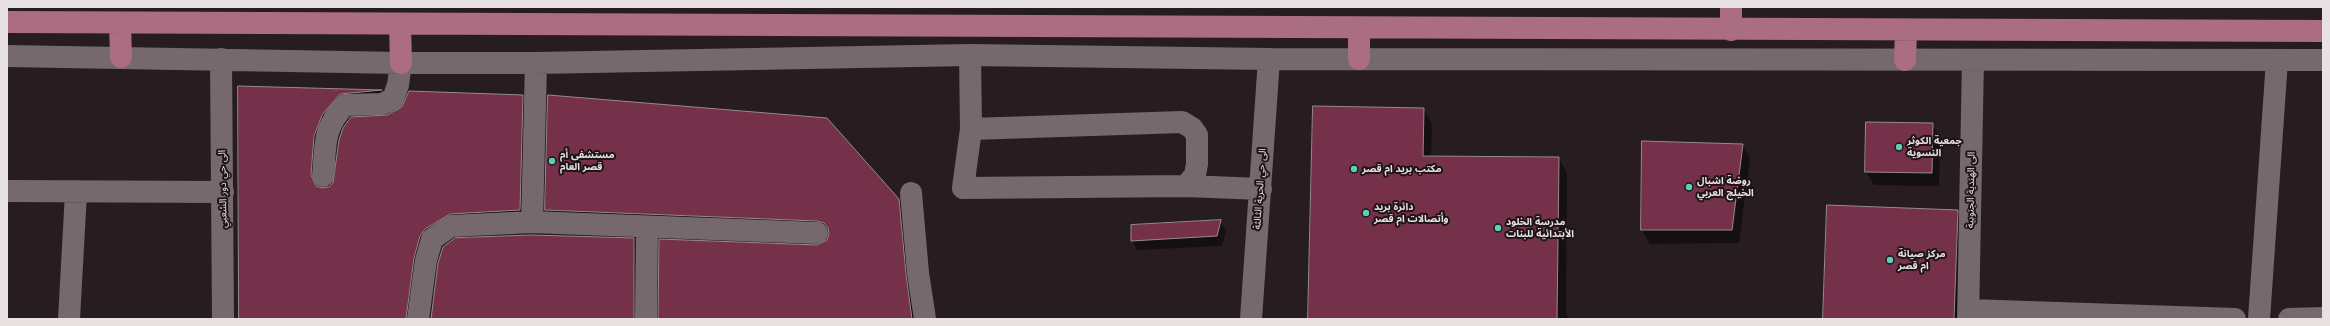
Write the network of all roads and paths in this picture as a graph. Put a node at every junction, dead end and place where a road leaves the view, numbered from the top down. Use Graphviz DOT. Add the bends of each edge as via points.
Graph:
graph roads {
  1 [pos="1731,7"];
  2 [pos="7,22"];
  3 [pos="120,22"];
  4 [pos="400,25"];
  5 [pos="1359,29"];
  6 [pos="1731,30"];
  7 [pos="1906,31"];
  8 [pos="2323,31"];
  9 [pos="970,55"];
  10 [pos="7,56"];
  11 [pos="121,57"];
  12 [pos="221,59"];
  13 [pos="1269,59"];
  14 [pos="1359,59"];
  15 [pos="1904,60"];
  16 [pos="1973,60"];
  17 [pos="2277,60"];
  18 [pos="2323,60"];
  19 [pos="400,63"];
  20 [pos="536,63"];
  21 [pos="971,119"];
  22 [pos="323,176"];
  23 [pos="1186,186"];
  24 [pos="1260,189"];
  25 [pos="7,191"];
  26 [pos="223,192"];
  27 [pos="76,193"];
  28 [pos="911,193"];
  29 [pos="532,222"];
  30 [pos="647,227"];
  31 [pos="817,233"];
  32 [pos="1968,314"];
  33 [pos="2323,318"];
  34 [pos="68,319"];
  35 [pos="224,319"];
  36 [pos="418,319"];
  37 [pos="646,319"];
  38 [pos="925,319"];
  39 [pos="1251,319"];
  40 [pos="2235,319"];
  41 [pos="2259,319"];
  42 [pos="2289,319"];
  1 -- 6 [label="main road"];
  2 -- 3 [label="main road"];
  3 -- 4 [label="main road"];
  3 -- 11 [label="main road"];
  4 -- 5 [label="main road"];
  4 -- 19 [label="main road"];
  5 -- 6 [label="main road"];
  5 -- 14 [label="main road"];
  6 -- 7 [label="main road"];
  7 -- 8 [label="main road"];
  7 -- 15 [label="main road"];
  9 -- 13 [label="street"];
  9 -- 20 [label="street"];
  9 -- 21 [label="street"];
  10 -- 11 [label="street"];
  11 -- 12 [label="street"];
  12 -- 19 [label="street"];
  12 -- 26 [label="street, الى حي دور الشعبي"];
  13 -- 14 [label="street"];
  13 -- 24 [label="street, الى حي الحرية الثالثة"];
  14 -- 15 [label="street"];
  15 -- 16 [label="street"];
  16 -- 17 [label="street"];
  16 -- 32 [label="street, الى الهندية الجنوبية"];
  17 -- 18 [label="street"];
  17 -- 41 [label="street"];
  19 -- 20 [label="street"];
  19 -- 22 [label="street" via="398,85 393,98 382,104 345,105 333,117 327,129"];
  20 -- 29 [label="street"];
  21 -- 23 [label="street" via="1182,122 1192,128 1197,135 1198,164 1195,175"];
  21 -- 23 [label="street" via="963,188"];
  23 -- 24 [label="street"];
  24 -- 39 [label="street, الى حي الحرية الثالثة"];
  25 -- 27 [label="street"];
  26 -- 27 [label="street"];
  26 -- 35 [label="street, الى حي دور الشعبي"];
  27 -- 34 [label="street"];
  28 -- 38 [label="street"];
  29 -- 30 [label="street"];
  29 -- 36 [label="street" via="451,226 432,239 426,260"];
  30 -- 31 [label="street"];
  30 -- 37 [label="street"];
  32 -- 40 [label="street"];
  33 -- 42 [label="street"];
}
